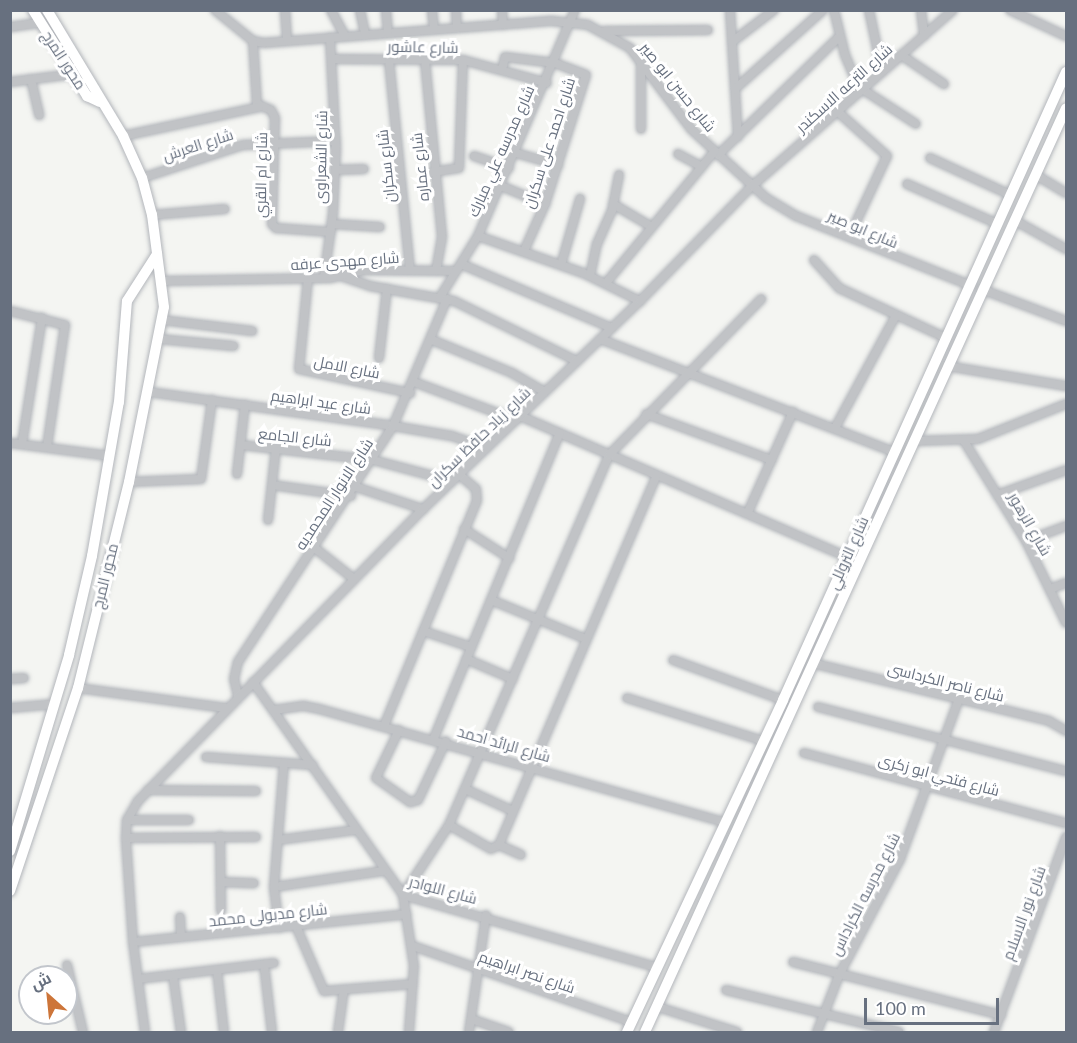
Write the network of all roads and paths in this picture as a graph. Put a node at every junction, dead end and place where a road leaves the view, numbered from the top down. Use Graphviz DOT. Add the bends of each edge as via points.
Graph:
graph roads {
  1 [pos="33,10"];
  2 [pos="47,10"];
  3 [pos="215,10"];
  4 [pos="285,10"];
  5 [pos="331,10"];
  6 [pos="360,10"];
  7 [pos="386,10"];
  8 [pos="432,10"];
  9 [pos="456,10"];
  10 [pos="502,10"];
  11 [pos="552,10"];
  12 [pos="575,10"];
  13 [pos="730,10"];
  14 [pos="774,10"];
  15 [pos="823,10"];
  16 [pos="834,10"];
  17 [pos="869,10"];
  18 [pos="921,10"];
  19 [pos="953,10"];
  20 [pos="1011,10"];
  21 [pos="552,21"];
  22 [pos="572,21"];
  23 [pos="40,23"];
  24 [pos="502,25"];
  25 [pos="10,27"];
  26 [pos="457,27"];
  27 [pos="434,29"];
  28 [pos="708,30"];
  29 [pos="603,31"];
  30 [pos="388,33"];
  31 [pos="365,34"];
  32 [pos="345,36"];
  33 [pos="924,36"];
  34 [pos="1066,36"];
  35 [pos="330,37"];
  36 [pos="839,37"];
  37 [pos="253,41"];
  38 [pos="287,41"];
  39 [pos="732,42"];
  40 [pos="902,55"];
  41 [pos="333,59"];
  42 [pos="641,59"];
  43 [pos="389,60"];
  44 [pos="425,60"];
  45 [pos="463,60"];
  46 [pos="555,63"];
  47 [pos="502,70"];
  48 [pos="882,71"];
  49 [pos="1066,72"];
  50 [pos="73,74"];
  51 [pos="31,79"];
  52 [pos="10,82"];
  53 [pos="547,83"];
  54 [pos="944,84"];
  55 [pos="735,89"];
  56 [pos="861,90"];
  57 [pos="100,102"];
  58 [pos="259,107"];
  59 [pos="1066,108"];
  60 [pos="838,112"];
  61 [pos="39,115"];
  62 [pos="1064,119"];
  63 [pos="916,124"];
  64 [pos="641,129"];
  65 [pos="123,136"];
  66 [pos="738,137"];
  67 [pos="336,141"];
  68 [pos="275,142"];
  69 [pos="516,153"];
  70 [pos="678,154"];
  71 [pos="716,154"];
  72 [pos="474,156"];
  73 [pos="930,158"];
  74 [pos="558,165"];
  75 [pos="702,167"];
  76 [pos="509,168"];
  77 [pos="364,169"];
  78 [pos="335,170"];
  79 [pos="433,172"];
  80 [pos="619,175"];
  81 [pos="1036,175"];
  82 [pos="142,178"];
  83 [pos="907,184"];
  84 [pos="501,186"];
  85 [pos="752,186"];
  86 [pos="1066,193"];
  87 [pos="1011,195"];
  88 [pos="580,199"];
  89 [pos="545,204"];
  90 [pos="613,204"];
  91 [pos="225,209"];
  92 [pos="152,214"];
  93 [pos="1014,220"];
  94 [pos="998,224"];
  95 [pos="380,227"];
  96 [pos="652,227"];
  97 [pos="332,228"];
  98 [pos="478,236"];
  99 [pos="849,237"];
  100 [pos="1066,249"];
  101 [pos="524,251"];
  102 [pos="157,254"];
  103 [pos="814,260"];
  104 [pos="561,265"];
  105 [pos="458,267"];
  106 [pos="410,270"];
  107 [pos="436,270"];
  108 [pos="341,276"];
  109 [pos="590,276"];
  110 [pos="308,278"];
  111 [pos="324,278"];
  112 [pos="163,281"];
  113 [pos="606,283"];
  114 [pos="969,285"];
  115 [pos="387,288"];
  116 [pos="981,289"];
  117 [pos="444,298"];
  118 [pos="761,299"];
  119 [pos="640,301"];
  120 [pos="10,311"];
  121 [pos="896,315"];
  122 [pos="42,318"];
  123 [pos="162,320"];
  124 [pos="1066,321"];
  125 [pos="612,328"];
  126 [pos="252,331"];
  127 [pos="944,338"];
  128 [pos="159,339"];
  129 [pos="600,339"];
  130 [pos="432,340"];
  131 [pos="234,346"];
  132 [pos="379,358"];
  133 [pos="577,361"];
  134 [pos="947,366"];
  135 [pos="688,374"];
  136 [pos="414,382"];
  137 [pos="1066,386"];
  138 [pos="148,392"];
  139 [pos="545,392"];
  140 [pos="410,393"];
  141 [pos="212,400"];
  142 [pos="245,404"];
  143 [pos="1066,404"];
  144 [pos="793,412"];
  145 [pos="646,414"];
  146 [pos="518,418"];
  147 [pos="393,426"];
  148 [pos="836,428"];
  149 [pos="560,433"];
  150 [pos="915,441"];
  151 [pos="964,441"];
  152 [pos="10,443"];
  153 [pos="22,444"];
  154 [pos="241,445"];
  155 [pos="47,447"];
  156 [pos="276,448"];
  157 [pos="487,448"];
  158 [pos="892,451"];
  159 [pos="609,455"];
  160 [pos="110,456"];
  161 [pos="373,460"];
  162 [pos="772,460"];
  163 [pos="1066,470"];
  164 [pos="237,474"];
  165 [pos="459,474"];
  166 [pos="657,474"];
  167 [pos="452,481"];
  168 [pos="129,482"];
  169 [pos="272,485"];
  170 [pos="356,487"];
  171 [pos="997,495"];
  172 [pos="351,496"];
  173 [pos="423,509"];
  174 [pos="748,512"];
  175 [pos="268,520"];
  176 [pos="1066,526"];
  177 [pos="464,529"];
  178 [pos="1026,541"];
  179 [pos="315,549"];
  180 [pos="848,557"];
  181 [pos="509,558"];
  182 [pos="354,579"];
  183 [pos="1066,583"];
  184 [pos="1050,589"];
  185 [pos="491,600"];
  186 [pos="539,619"];
  187 [pos="1066,623"];
  188 [pos="423,631"];
  189 [pos="586,639"];
  190 [pos="471,647"];
  191 [pos="466,659"];
  192 [pos="673,660"];
  193 [pos="816,664"];
  194 [pos="24,678"];
  195 [pos="10,679"];
  196 [pos="513,679"];
  197 [pos="253,682"];
  198 [pos="78,688"];
  199 [pos="238,696"];
  200 [pos="627,699"];
  201 [pos="959,699"];
  202 [pos="783,700"];
  203 [pos="55,704"];
  204 [pos="818,707"];
  205 [pos="10,708"];
  206 [pos="226,708"];
  207 [pos="274,710"];
  208 [pos="384,726"];
  209 [pos="399,730"];
  210 [pos="1066,731"];
  211 [pos="945,737"];
  212 [pos="434,738"];
  213 [pos="446,741"];
  214 [pos="763,741"];
  215 [pos="481,751"];
  216 [pos="804,753"];
  217 [pos="206,757"];
  218 [pos="284,763"];
  219 [pos="313,765"];
  220 [pos="532,766"];
  221 [pos="1066,771"];
  222 [pos="927,786"];
  223 [pos="465,789"];
  224 [pos="148,790"];
  225 [pos="256,791"];
  226 [pos="513,811"];
  227 [pos="127,820"];
  228 [pos="189,820"];
  229 [pos="724,822"];
  230 [pos="1066,823"];
  231 [pos="449,825"];
  232 [pos="355,830"];
  233 [pos="220,836"];
  234 [pos="256,837"];
  235 [pos="1066,837"];
  236 [pos="126,838"];
  237 [pos="278,840"];
  238 [pos="499,845"];
  239 [pos="10,850"];
  240 [pos="521,855"];
  241 [pos="383,871"];
  242 [pos="221,882"];
  243 [pos="254,883"];
  244 [pos="273,887"];
  245 [pos="10,891"];
  246 [pos="403,895"];
  247 [pos="221,911"];
  248 [pos="406,914"];
  249 [pos="486,915"];
  250 [pos="180,917"];
  251 [pos="680,917"];
  252 [pos="697,924"];
  253 [pos="296,926"];
  254 [pos="279,928"];
  255 [pos="181,937"];
  256 [pos="133,942"];
  257 [pos="413,946"];
  258 [pos="274,963"];
  259 [pos="793,963"];
  260 [pos="264,964"];
  261 [pos="656,967"];
  262 [pos="478,969"];
  263 [pos="217,970"];
  264 [pos="840,973"];
  265 [pos="172,975"];
  266 [pos="138,979"];
  267 [pos="413,984"];
  268 [pos="344,989"];
  269 [pos="726,990"];
  270 [pos="658,1007"];
  271 [pos="78,1011"];
  272 [pos="824,1014"];
  273 [pos="1001,1015"];
  274 [pos="471,1019"];
  275 [pos="629,1027"];
  276 [pos="83,1032"];
  277 [pos="145,1032"];
  278 [pos="181,1032"];
  279 [pos="224,1032"];
  280 [pos="272,1032"];
  281 [pos="339,1032"];
  282 [pos="409,1032"];
  283 [pos="469,1032"];
  284 [pos="509,1032"];
  285 [pos="645,1032"];
  286 [pos="737,1032"];
  287 [pos="817,1032"];
  288 [pos="898,1032"];
  289 [pos="994,1032"];
  1 -- 23 [label="street, محور المرج"];
  2 -- 57 [label="street, محور المرج"];
  3 -- 37 [label="street"];
  4 -- 38 [label="street"];
  5 -- 32 [label="street"];
  6 -- 31 [label="street"];
  7 -- 30 [label="street"];
  8 -- 27 [label="street"];
  9 -- 26 [label="street"];
  10 -- 24 [label="street"];
  11 -- 21 [label="street"];
  12 -- 22 [label="street, شارع مدرسه علي مبارك"];
  13 -- 39 [label="street"];
  14 -- 39 [label="street"];
  15 -- 55 [label="street"];
  16 -- 36 [label="street"];
  17 -- 48 [label="street"];
  18 -- 33 [label="street"];
  19 -- 33 [label="street, شارع الترعه الاسكندر"];
  20 -- 34 [label="street"];
  21 -- 22 [label="street, شارع حسن ابو صير"];
  21 -- 24 [label="street, شارع حسن ابو صير"];
  22 -- 29 [label="street, شارع حسن ابو صير"];
  22 -- 46 [label="street, شارع مدرسه علي مبارك"];
  23 -- 25 [label="street"];
  23 -- 50 [label="street, محور المرج"];
  24 -- 26 [label="street, شارع حسن ابو صير"];
  26 -- 27 [label="street, شارع حسن ابو صير"];
  27 -- 30 [label="street, شارع حسن ابو صير"];
  28 -- 29 [label="street"];
  29 -- 42 [label="street, شارع حسن ابو صير"];
  30 -- 31 [label="street, شارع حسن ابو صير"];
  31 -- 32 [label="street, شارع حسن ابو صير"];
  32 -- 35 [label="street, شارع حسن ابو صير"];
  33 -- 40 [label="street, شارع الترعه الاسكندر"];
  35 -- 38 [label="street, شارع حسن ابو صير"];
  35 -- 41 [label="street, شارع الشعراوى"];
  36 -- 56 [label="street"];
  36 -- 66 [label="street"];
  37 -- 38 [label="street, شارع حسن ابو صير"];
  37 -- 58 [label="street"];
  39 -- 55 [label="street"];
  40 -- 48 [label="street, شارع الترعه الاسكندر"];
  40 -- 54 [label="street"];
  41 -- 43 [label="street, شارع عاشور"];
  41 -- 67 [label="street, شارع الشعراوى"];
  42 -- 64 [label="street"];
  42 -- 71 [label="street, شارع حسن ابو صير" via="680,116"];
  43 -- 44 [label="street, شارع عاشور"];
  43 -- 106 [label="street, شارع سكران"];
  44 -- 45 [label="street, شارع عاشور"];
  44 -- 79 [label="street, شارع عماره"];
  45 -- 47 [label="street, شارع عاشور"];
  45 -- 79 [label="street" via="459,168"];
  46 -- 47 [label="street" via="505,57"];
  46 -- 53 [label="street, شارع مدرسه علي مبارك"];
  46 -- 74 [label="street, شارع احمد على سكران" via="586,75"];
  47 -- 53 [label="street, شارع عاشور"];
  48 -- 56 [label="street, شارع الترعه الاسكندر"];
  49 -- 87 [label="street, شارع التروللي"];
  50 -- 51 [label="street"];
  50 -- 57 [label="street, محور المرج" via="89,99"];
  51 -- 52 [label="street"];
  51 -- 61 [label="street"];
  53 -- 69 [label="street, شارع مدرسه علي مبارك"];
  55 -- 66 [label="street"];
  56 -- 60 [label="street, شارع الترعه الاسكندر"];
  56 -- 63 [label="street"];
  57 -- 65 [label="street, محور المرج"];
  58 -- 65 [label="street"];
  58 -- 68 [label="street, شارع ام القري" via="275,115"];
  59 -- 62 [label="street, شارع التروللي"];
  60 -- 85 [label="street, شارع الترعه الاسكندر"];
  60 -- 99 [label="street" via="887,156"];
  62 -- 81 [label="street, شارع التروللي"];
  65 -- 82 [label="street, محور المرج"];
  66 -- 71 [label="street"];
  67 -- 68 [label="street, شارع العرش"];
  67 -- 78 [label="street, شارع الشعراوى"];
  68 -- 82 [label="street, شارع العرش" via="243,145"];
  68 -- 97 [label="street, شارع ام القري" via="273,226"];
  69 -- 74 [label="street"];
  69 -- 76 [label="street, شارع مدرسه علي مبارك"];
  70 -- 75 [label="street"];
  71 -- 75 [label="street"];
  71 -- 85 [label="street, شارع حسن ابو صير"];
  72 -- 76 [label="street"];
  73 -- 87 [label="street"];
  74 -- 89 [label="street, شارع احمد على سكران"];
  75 -- 96 [label="street"];
  76 -- 84 [label="street, شارع مدرسه علي مبارك"];
  77 -- 78 [label="street"];
  78 -- 97 [label="street, شارع الشعراوى"];
  79 -- 107 [label="street, شارع عماره" via="442,237"];
  80 -- 90 [label="street"];
  81 -- 86 [label="street"];
  81 -- 93 [label="street, شارع التروللي"];
  82 -- 92 [label="street, محور المرج"];
  83 -- 94 [label="street"];
  84 -- 89 [label="street"];
  84 -- 98 [label="street, شارع مدرسه علي مبارك"];
  85 -- 99 [label="street, شارع ابو صير" via="796,216"];
  85 -- 119 [label="street, شارع زياد حافظ سكران"];
  87 -- 94 [label="street, شارع التروللي"];
  88 -- 104 [label="street"];
  89 -- 101 [label="street, شارع احمد على سكران"];
  90 -- 96 [label="street"];
  90 -- 109 [label="street"];
  91 -- 92 [label="street"];
  92 -- 102 [label="street, محور المرج"];
  93 -- 100 [label="street"];
  93 -- 116 [label="street, شارع التروللي"];
  94 -- 114 [label="street, شارع التروللي"];
  95 -- 97 [label="street"];
  96 -- 113 [label="street"];
  97 -- 111 [label="street, شارع الشعراوى"];
  98 -- 101 [label="street"];
  98 -- 105 [label="street, شارع مدرسه علي مبارك"];
  99 -- 114 [label="street, شارع ابو صير"];
  101 -- 104 [label="street"];
  102 -- 112 [label="street, محور المرج"];
  102 -- 160 [label="street, محور المرج" via="128,301"];
  103 -- 121 [label="street" via="839,288"];
  104 -- 109 [label="street"];
  105 -- 107 [label="street, شارع مهدى عرفه"];
  105 -- 117 [label="street, شارع مدرسه علي مبارك"];
  105 -- 125 [label="street, شارع مهدى عرفه"];
  106 -- 107 [label="street, شارع مهدى عرفه"];
  106 -- 108 [label="street, شارع مهدى عرفه" via="366,270"];
  108 -- 111 [label="street, شارع مهدى عرفه"];
  108 -- 115 [label="street"];
  109 -- 113 [label="street"];
  110 -- 111 [label="street, شارع مهدى عرفه"];
  110 -- 112 [label="street, شارع مهدى عرفه"];
  110 -- 140 [label="street, شارع الامل" via="299,369"];
  112 -- 123 [label="street, محور المرج"];
  113 -- 119 [label="street"];
  114 -- 127 [label="street, شارع التروللي"];
  115 -- 117 [label="street"];
  115 -- 132 [label="street"];
  116 -- 124 [label="street"];
  116 -- 134 [label="street, شارع التروللي"];
  117 -- 130 [label="street, شارع الانوار المحمديه"];
  117 -- 133 [label="street"];
  118 -- 135 [label="street"];
  119 -- 125 [label="street, شارع زياد حافظ سكران"];
  120 -- 122 [label="street"];
  121 -- 127 [label="street"];
  121 -- 148 [label="street"];
  122 -- 153 [label="street"];
  122 -- 155 [label="street" via="64,324"];
  123 -- 126 [label="street"];
  123 -- 128 [label="street, محور المرج"];
  125 -- 129 [label="street, شارع زياد حافظ سكران"];
  127 -- 158 [label="street, شارع التروللي"];
  128 -- 131 [label="street"];
  128 -- 138 [label="street, محور المرج"];
  129 -- 133 [label="street, شارع زياد حافظ سكران"];
  129 -- 135 [label="street"];
  130 -- 136 [label="street, شارع الانوار المحمديه"];
  130 -- 139 [label="street" via="512,373"];
  133 -- 139 [label="street, شارع زياد حافظ سكران"];
  134 -- 137 [label="street"];
  134 -- 150 [label="street, شارع التروللي"];
  135 -- 144 [label="street"];
  135 -- 145 [label="street"];
  136 -- 140 [label="street, شارع الانوار المحمديه"];
  136 -- 146 [label="street"];
  138 -- 141 [label="street, شارع عيد ابراهيم"];
  138 -- 168 [label="street, محور المرج"];
  139 -- 146 [label="street, شارع زياد حافظ سكران"];
  140 -- 147 [label="street, شارع الانوار المحمديه"];
  141 -- 142 [label="street, شارع عيد ابراهيم"];
  141 -- 168 [label="street" via="201,479"];
  142 -- 147 [label="street, شارع عيد ابراهيم"];
  142 -- 154 [label="street"];
  143 -- 151 [label="street" via="992,435"];
  144 -- 148 [label="street"];
  144 -- 162 [label="street"];
  145 -- 159 [label="street"];
  145 -- 162 [label="street"];
  146 -- 149 [label="street"];
  146 -- 157 [label="street, شارع زياد حافظ سكران"];
  147 -- 157 [label="street, شارع عيد ابراهيم" via="452,436"];
  147 -- 161 [label="street, شارع الانوار المحمديه"];
  148 -- 158 [label="street"];
  149 -- 159 [label="street"];
  149 -- 181 [label="street"];
  150 -- 151 [label="street"];
  150 -- 193 [label="street, شارع التروللي"];
  151 -- 171 [label="street, شارع الزهور"];
  152 -- 153 [label="street"];
  153 -- 155 [label="street"];
  154 -- 156 [label="street, شارع الجامع"];
  154 -- 164 [label="street"];
  155 -- 160 [label="street"];
  156 -- 161 [label="street, شارع الجامع"];
  156 -- 169 [label="street"];
  157 -- 165 [label="street, شارع زياد حافظ سكران"];
  158 -- 180 [label="street, شارع التروللي"];
  159 -- 166 [label="street"];
  159 -- 186 [label="street"];
  160 -- 203 [label="street, محور المرج" via="81,606"];
  161 -- 167 [label="street, شارع الجامع"];
  161 -- 170 [label="street, شارع الانوار المحمديه"];
  162 -- 174 [label="street"];
  163 -- 171 [label="street"];
  165 -- 167 [label="street, شارع زياد حافظ سكران"];
  165 -- 177 [label="street" via="476,489 477,496"];
  166 -- 174 [label="street"];
  166 -- 189 [label="street"];
  167 -- 173 [label="street, شارع زياد حافظ سكران"];
  168 -- 198 [label="street, محور المرج"];
  169 -- 172 [label="street"];
  169 -- 175 [label="street"];
  170 -- 172 [label="street, شارع الانوار المحمديه"];
  170 -- 173 [label="street"];
  171 -- 178 [label="street, شارع الزهور"];
  172 -- 179 [label="street, شارع الانوار المحمديه"];
  173 -- 182 [label="street, شارع زياد حافظ سكران"];
  174 -- 180 [label="street"];
  176 -- 178 [label="street"];
  177 -- 181 [label="street"];
  177 -- 188 [label="street"];
  178 -- 184 [label="street, شارع الزهور"];
  179 -- 182 [label="street"];
  179 -- 199 [label="street, شارع الانوار المحمديه" via="238,662 234,679"];
  180 -- 202 [label="street, شارع التروللي"];
  181 -- 185 [label="street"];
  182 -- 197 [label="street, شارع زياد حافظ سكران"];
  183 -- 184 [label="street"];
  184 -- 187 [label="street, شارع الزهور"];
  185 -- 186 [label="street"];
  185 -- 190 [label="street"];
  186 -- 189 [label="street"];
  186 -- 196 [label="street"];
  188 -- 190 [label="street"];
  188 -- 208 [label="street"];
  189 -- 220 [label="street"];
  190 -- 191 [label="street"];
  191 -- 196 [label="street"];
  191 -- 212 [label="street"];
  192 -- 202 [label="street"];
  193 -- 201 [label="street, شارع ناصر الكرداسى"];
  193 -- 252 [label="street, شارع التروللي"];
  194 -- 195 [label="street"];
  196 -- 215 [label="street"];
  197 -- 199 [label="street, شارع زياد حافظ سكران"];
  197 -- 207 [label="street, شارع اللوادر"];
  198 -- 206 [label="street"];
  198 -- 245 [label="street, محور المرج"];
  199 -- 206 [label="street, شارع زياد حافظ سكران"];
  200 -- 214 [label="street"];
  201 -- 210 [label="street, شارع ناصر الكرداسى" via="1049,722"];
  201 -- 211 [label="street, شارع مدرسه الكراداس"];
  202 -- 214 [label="street, شارع التروللي"];
  203 -- 205 [label="street"];
  203 -- 239 [label="street, محور المرج"];
  204 -- 211 [label="street"];
  206 -- 224 [label="street, شارع زياد حافظ سكران"];
  207 -- 208 [label="street, شارع الرائد احمد" via="304,706"];
  207 -- 219 [label="street, شارع اللوادر"];
  208 -- 209 [label="street, شارع الرائد احمد"];
  209 -- 212 [label="street, شارع الرائد احمد"];
  209 -- 213 [label="street" via="376,778 410,802 417,800"];
  211 -- 221 [label="street"];
  211 -- 222 [label="street, شارع مدرسه الكراداس"];
  212 -- 213 [label="street, شارع الرائد احمد"];
  213 -- 215 [label="street, شارع الرائد احمد"];
  214 -- 229 [label="street, شارع التروللي"];
  215 -- 220 [label="street, شارع الرائد احمد"];
  215 -- 223 [label="street"];
  216 -- 222 [label="street, شارع فتحي ابو زكرى"];
  217 -- 218 [label="street"];
  218 -- 219 [label="street"];
  218 -- 237 [label="street"];
  219 -- 232 [label="street, شارع اللوادر"];
  220 -- 226 [label="street"];
  220 -- 229 [label="street, شارع الرائد احمد"];
  222 -- 230 [label="street, شارع فتحي ابو زكرى"];
  222 -- 264 [label="street, شارع مدرسه الكراداس" via="900,859"];
  223 -- 226 [label="street"];
  223 -- 231 [label="street"];
  224 -- 225 [label="street"];
  224 -- 227 [label="street, شارع زياد حافظ سكران"];
  226 -- 238 [label="street"];
  227 -- 228 [label="street"];
  227 -- 236 [label="street"];
  229 -- 251 [label="street, شارع التروللي"];
  231 -- 238 [label="street" via="491,849"];
  231 -- 246 [label="street"];
  232 -- 237 [label="street"];
  232 -- 241 [label="street, شارع اللوادر"];
  233 -- 234 [label="street"];
  233 -- 236 [label="street"];
  233 -- 242 [label="street"];
  235 -- 273 [label="street, شارع نور الاسلام"];
  236 -- 256 [label="street"];
  237 -- 244 [label="street"];
  238 -- 240 [label="street"];
  241 -- 244 [label="street"];
  241 -- 246 [label="street, شارع اللوادر"];
  242 -- 243 [label="street"];
  242 -- 247 [label="street"];
  244 -- 254 [label="street"];
  246 -- 248 [label="street"];
  246 -- 249 [label="street, شارع اللوادر"];
  248 -- 253 [label="street, شارع مدبولى محمد"];
  248 -- 257 [label="street"];
  249 -- 261 [label="street, شارع اللوادر"];
  249 -- 262 [label="street"];
  250 -- 255 [label="street"];
  251 -- 252 [label="street"];
  251 -- 261 [label="street, شارع التروللي"];
  252 -- 270 [label="street, شارع التروللي"];
  253 -- 254 [label="street, شارع مدبولى محمد"];
  253 -- 268 [label="street" via="322,989"];
  254 -- 255 [label="street, شارع مدبولى محمد"];
  255 -- 256 [label="street, شارع مدبولى محمد"];
  256 -- 266 [label="street"];
  257 -- 262 [label="street, شارع نصر ابراهيم"];
  257 -- 267 [label="street"];
  258 -- 260 [label="street"];
  259 -- 264 [label="street"];
  260 -- 263 [label="street"];
  260 -- 280 [label="street"];
  261 -- 275 [label="street, شارع التروللي"];
  262 -- 274 [label="street"];
  262 -- 275 [label="street, شارع نصر ابراهيم"];
  263 -- 265 [label="street"];
  263 -- 279 [label="street"];
  264 -- 272 [label="street, شارع مدرسه الكراداس"];
  264 -- 273 [label="street"];
  265 -- 266 [label="street"];
  265 -- 278 [label="street"];
  266 -- 277 [label="street"];
  267 -- 268 [label="street"];
  267 -- 282 [label="street"];
  268 -- 281 [label="street"];
  269 -- 272 [label="street"];
  270 -- 285 [label="street, شارع التروللي"];
  270 -- 286 [label="street"];
  271 -- 276 [label="street"];
  272 -- 287 [label="street, شارع مدرسه الكراداس"];
  272 -- 288 [label="street"];
  273 -- 289 [label="street, شارع نور الاسلام"];
  274 -- 283 [label="street"];
  274 -- 284 [label="street"];
}
